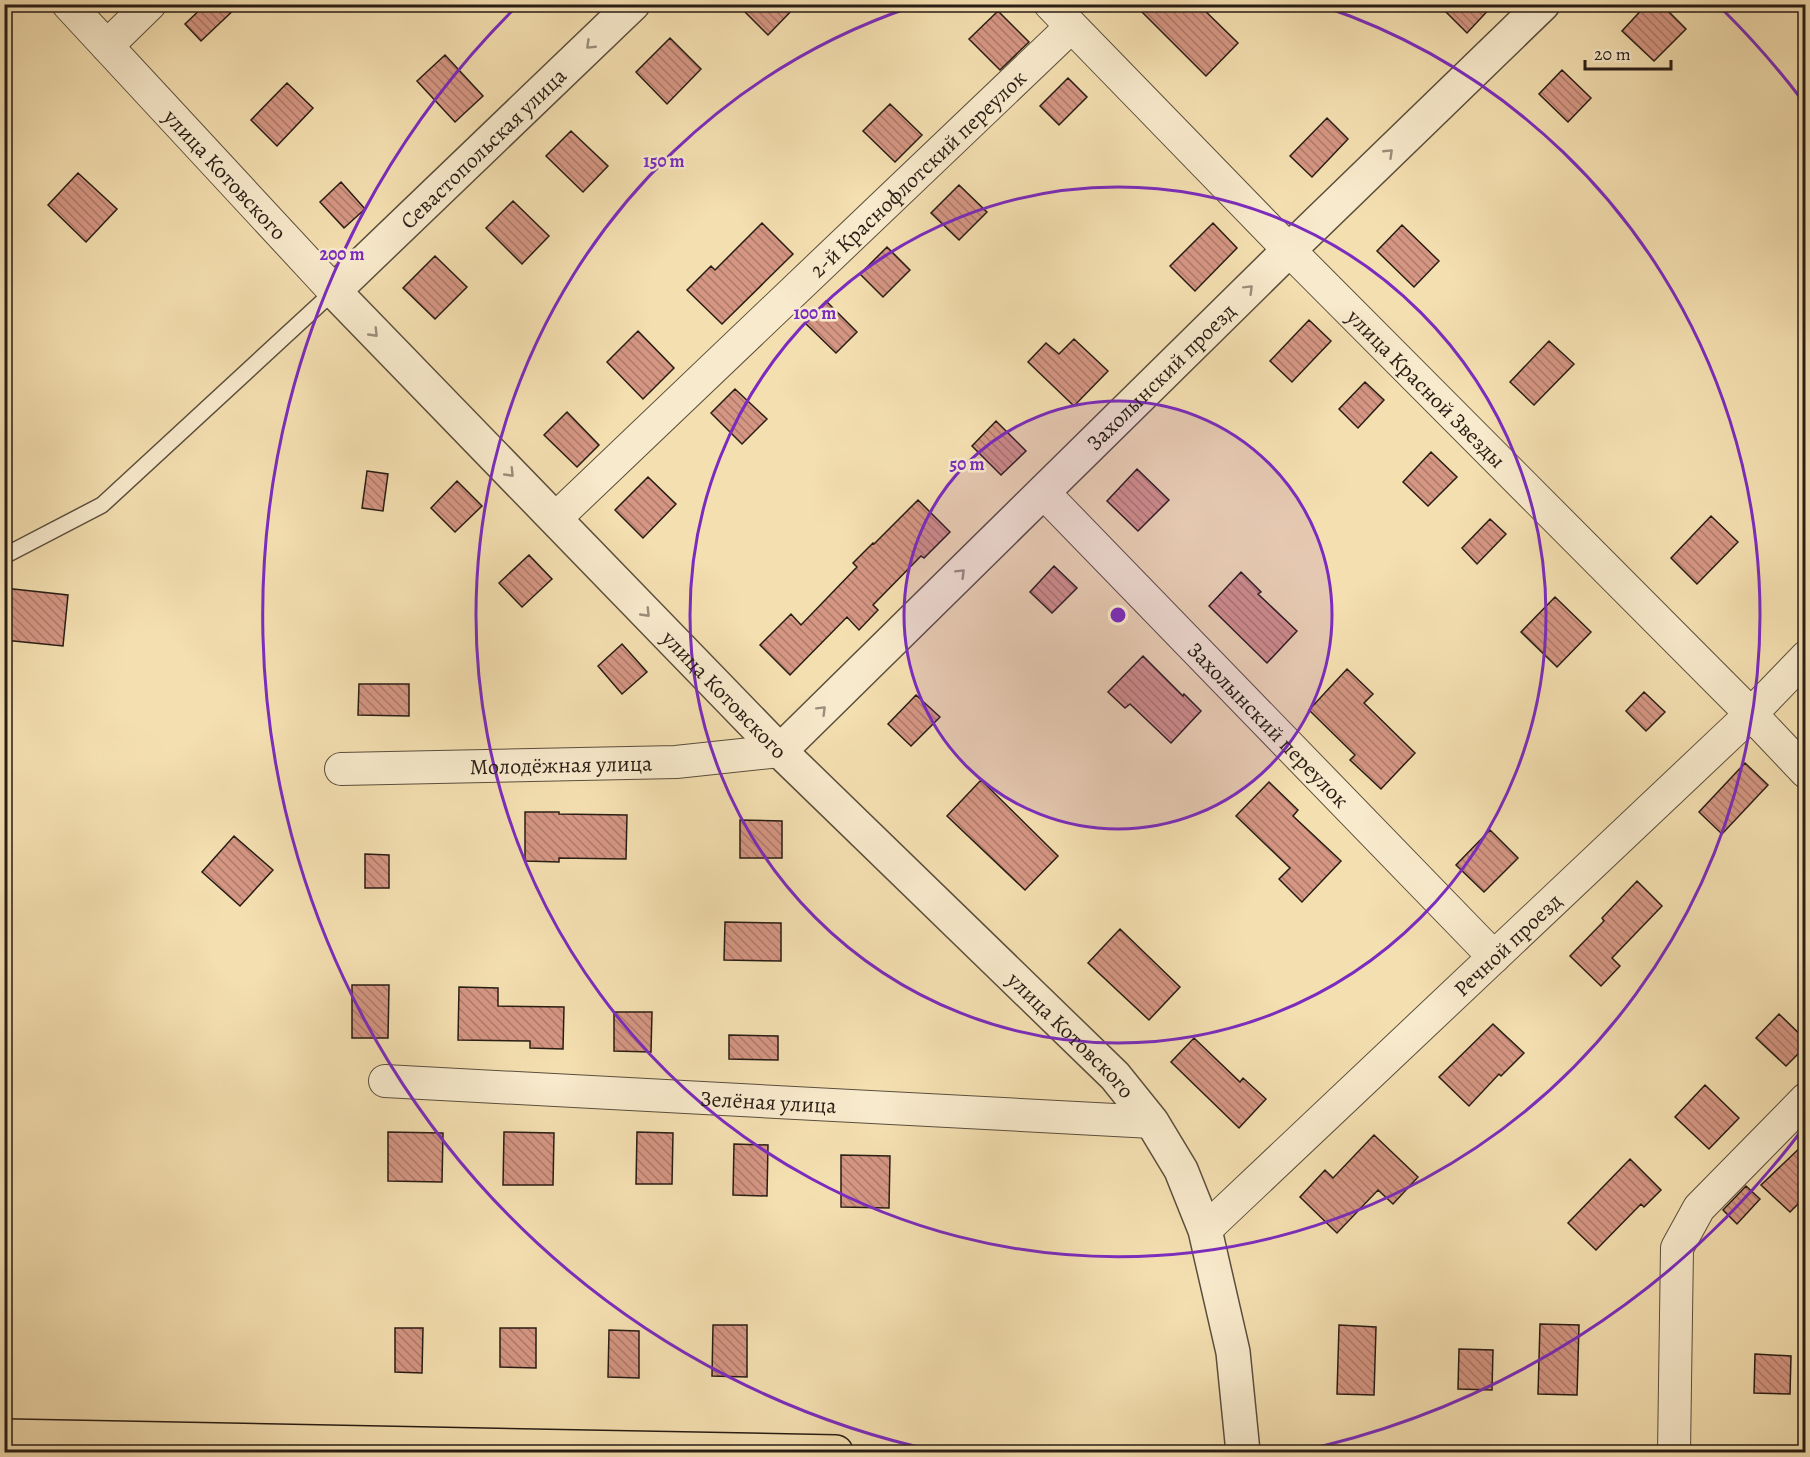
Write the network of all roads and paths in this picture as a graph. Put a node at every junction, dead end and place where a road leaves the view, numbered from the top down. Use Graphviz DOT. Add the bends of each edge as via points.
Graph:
graph roads {
  1 [pos="68,4"];
  2 [pos="150,4"];
  3 [pos="633,4"];
  4 [pos="1050,4"];
  5 [pos="1537,7"];
  6 [pos="1071,27"];
  7 [pos="107,46"];
  8 [pos="1289,250"];
  9 [pos="334,291"];
  10 [pos="1043,492"];
  11 [pos="555,519"];
  12 [pos="4,556"];
  13 [pos="1806,657"];
  14 [pos="1751,714"];
  15 [pos="780,751"];
  16 [pos="341,769"];
  17 [pos="1806,772"];
  18 [pos="1494,957"];
  19 [pos="386,1081"];
  20 [pos="1806,1099"];
  21 [pos="1152,1122"];
  22 [pos="1205,1230"];
  23 [pos="4,1436"];
  24 [pos="313,1448"];
  25 [pos="836,1452"];
  26 [pos="1243,1452"];
  27 [pos="1674,1452"];
  1 -- 7 [label="street, улица Котовского"];
  2 -- 7 [label="street"];
  3 -- 9 [label="street, Севастопольская улица, one-way"];
  4 -- 6 [label="street, улица Красной Звезды"];
  8 -- 5 [label="street, Захолынский проезд, one-way"];
  6 -- 8 [label="street, улица Красной Звезды"];
  6 -- 11 [label="street, 2-й Краснофлотский переулок"];
  7 -- 9 [label="street, улица Котовского"];
  10 -- 8 [label="street, Захолынский проезд, one-way"];
  8 -- 14 [label="street, улица Красной Звезды"];
  9 -- 11 [label="street, улица Котовского, one-way"];
  9 -- 12 [label="lane" via="102,505"];
  15 -- 10 [label="street, Захолынский проезд, one-way"];
  10 -- 18 [label="street, Захолынский переулок"];
  11 -- 15 [label="street, улица Котовского, one-way"];
  13 -- 14 [label="street, Речной проезд"];
  14 -- 17 [label="street, улица Красной Звезды"];
  14 -- 18 [label="street, Речной проезд"];
  15 -- 16 [label="street, Молодёжная улица" via="676,762"];
  15 -- 21 [label="street, улица Котовского" via="1115,1076"];
  18 -- 22 [label="street, Речной проезд"];
  19 -- 21 [label="street, Зелёная улица"];
  20 -- 27 [label="street" via="1699,1208 1677,1248"];
  21 -- 22 [label="street, улица Котовского" via="1181,1170"];
  22 -- 26 [label="street, улица Котовского" via="1233,1352"];
  23 -- 24 [label="main road"];
  24 -- 25 [label="main road"];
}
